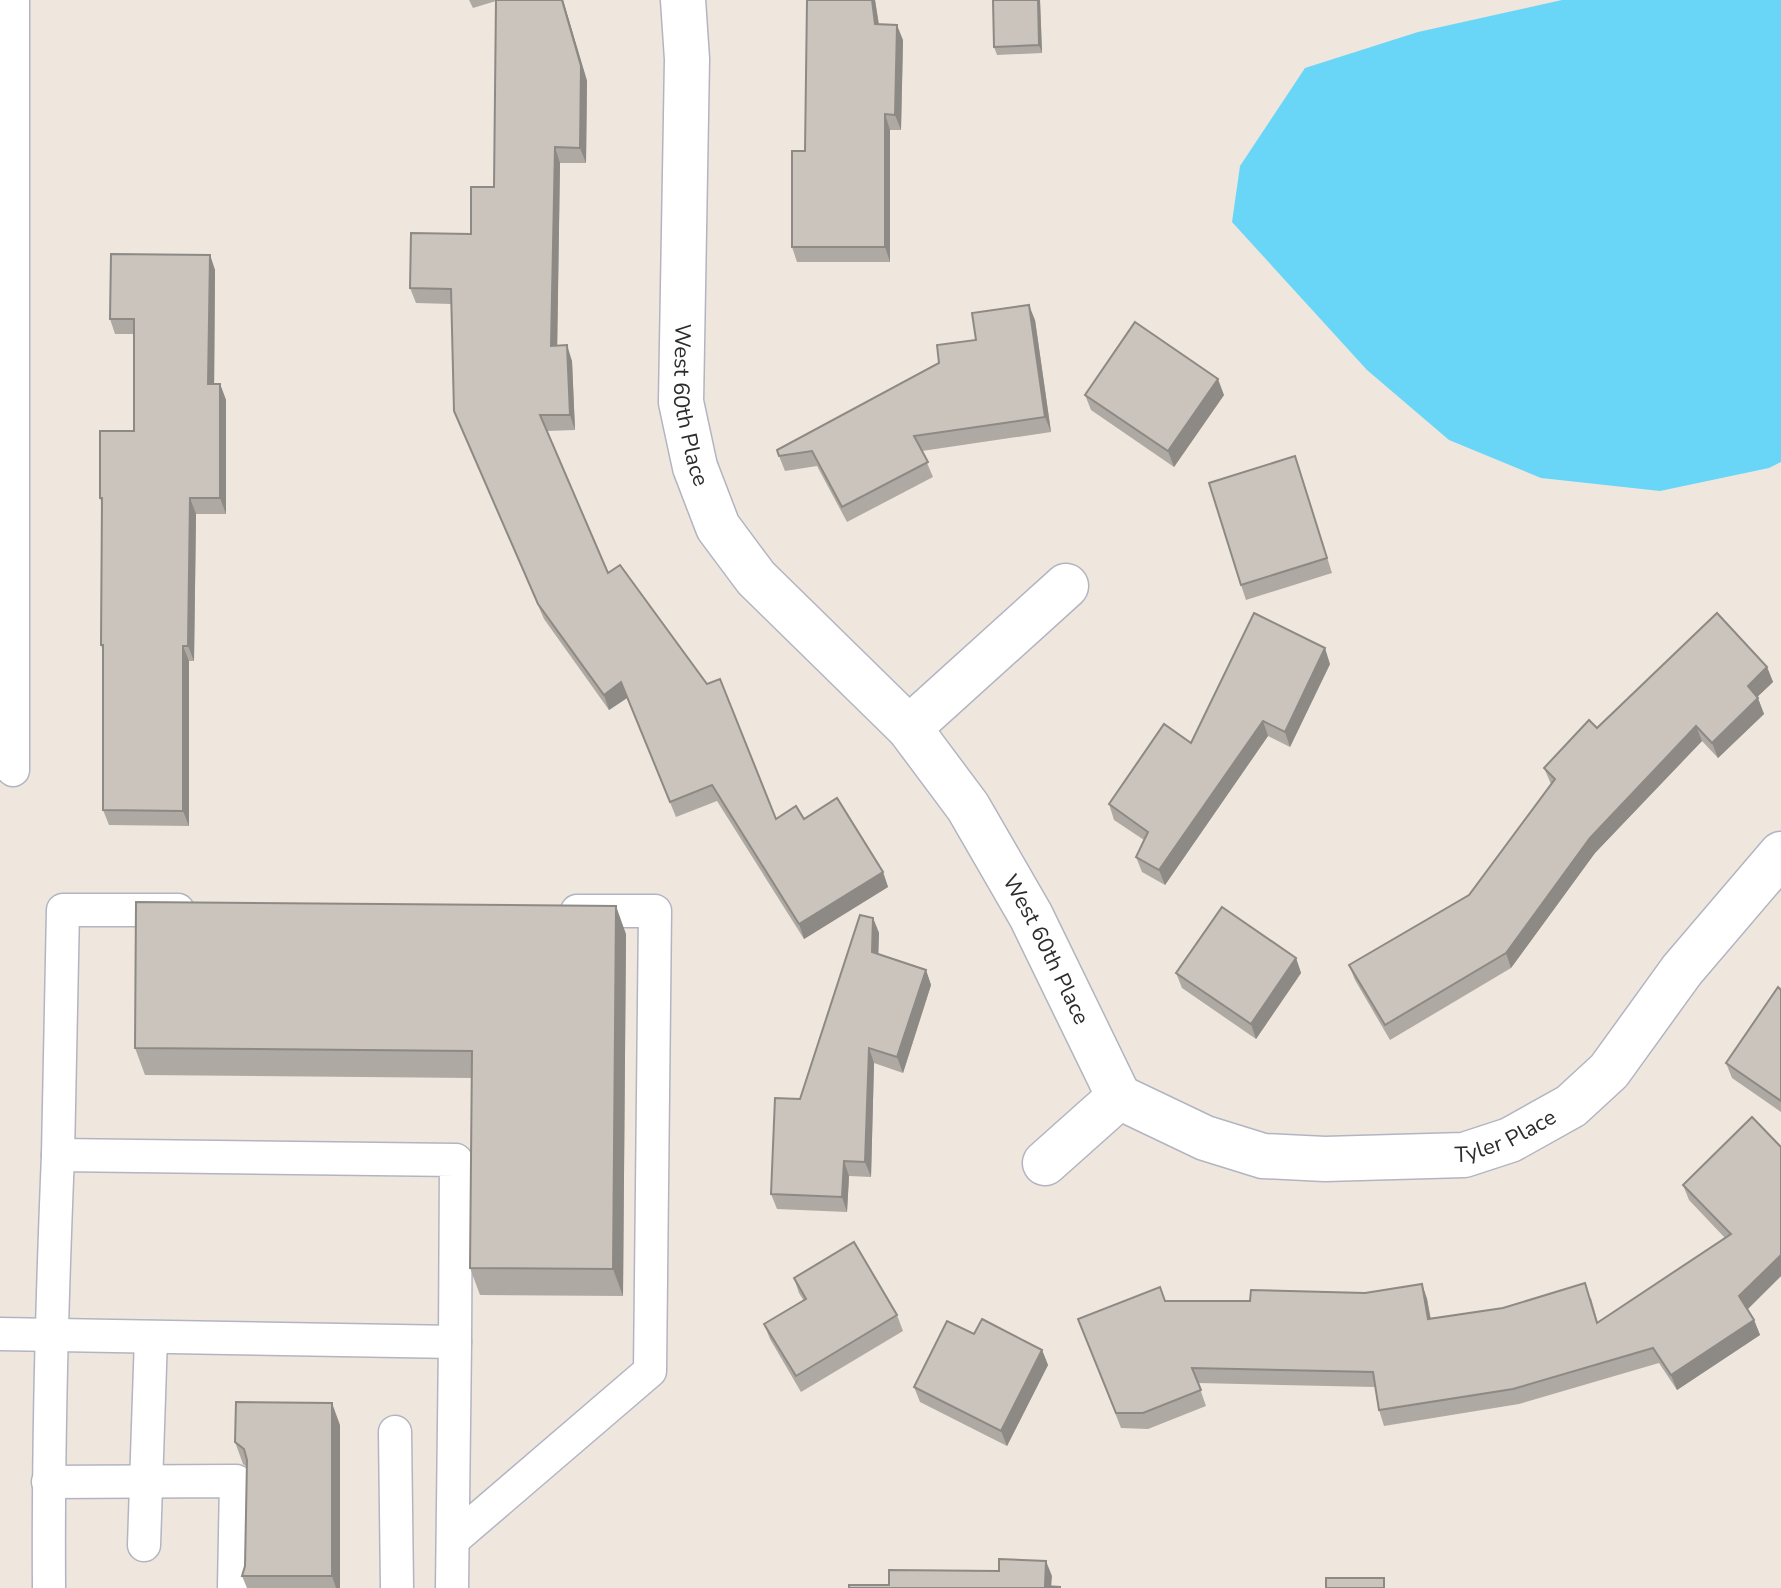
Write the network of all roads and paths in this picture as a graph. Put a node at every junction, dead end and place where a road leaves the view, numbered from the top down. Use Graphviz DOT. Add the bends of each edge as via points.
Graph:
graph roads {
  1 [pos="13,0"];
  2 [pos="683,0"];
  3 [pos="1066,586"];
  4 [pos="909,728"];
  5 [pos="13,770"];
  6 [pos="1781,854"];
  7 [pos="203,910"];
  8 [pos="546,911"];
  9 [pos="1119,1097"];
  10 [pos="58,1155"];
  11 [pos="1045,1163"];
  12 [pos="0,1334"];
  13 [pos="51,1335"];
  14 [pos="151,1337"];
  15 [pos="455,1342"];
  16 [pos="395,1432"];
  17 [pos="145,1481"];
  18 [pos="48,1482"];
  19 [pos="453,1540"];
  20 [pos="144,1545"];
  21 [pos="49,1588"];
  22 [pos="234,1588"];
  23 [pos="397,1588"];
  24 [pos="452,1588"];
  1 -- 5 [label="lane"];
  2 -- 4 [label="street, West 60th Place" via="687,59 681,402 695,467 718,527 756,578"];
  3 -- 4 [label="street"];
  4 -- 9 [label="street, West 60th Place" via="968,807 1031,916"];
  6 -- 9 [label="street, Tyler Place" via="1682,970 1609,1071 1571,1106 1510,1140 1464,1155 1263,1156 1205,1138"];
  7 -- 10 [label="lane" via="63,910"];
  8 -- 19 [label="lane" via="655,911 650,1371"];
  9 -- 11 [label="street"];
  10 -- 13 [label="lane"];
  10 -- 15 [label="lane" via="456,1160"];
  12 -- 13 [label="lane"];
  13 -- 14 [label="lane"];
  13 -- 18 [label="lane"];
  14 -- 15 [label="lane"];
  14 -- 17 [label="lane"];
  15 -- 19 [label="lane"];
  16 -- 23 [label="lane"];
  17 -- 18 [label="lane"];
  17 -- 20 [label="lane"];
  17 -- 22 [label="lane" via="236,1481"];
  18 -- 21 [label="lane"];
  19 -- 24 [label="lane"];
}
